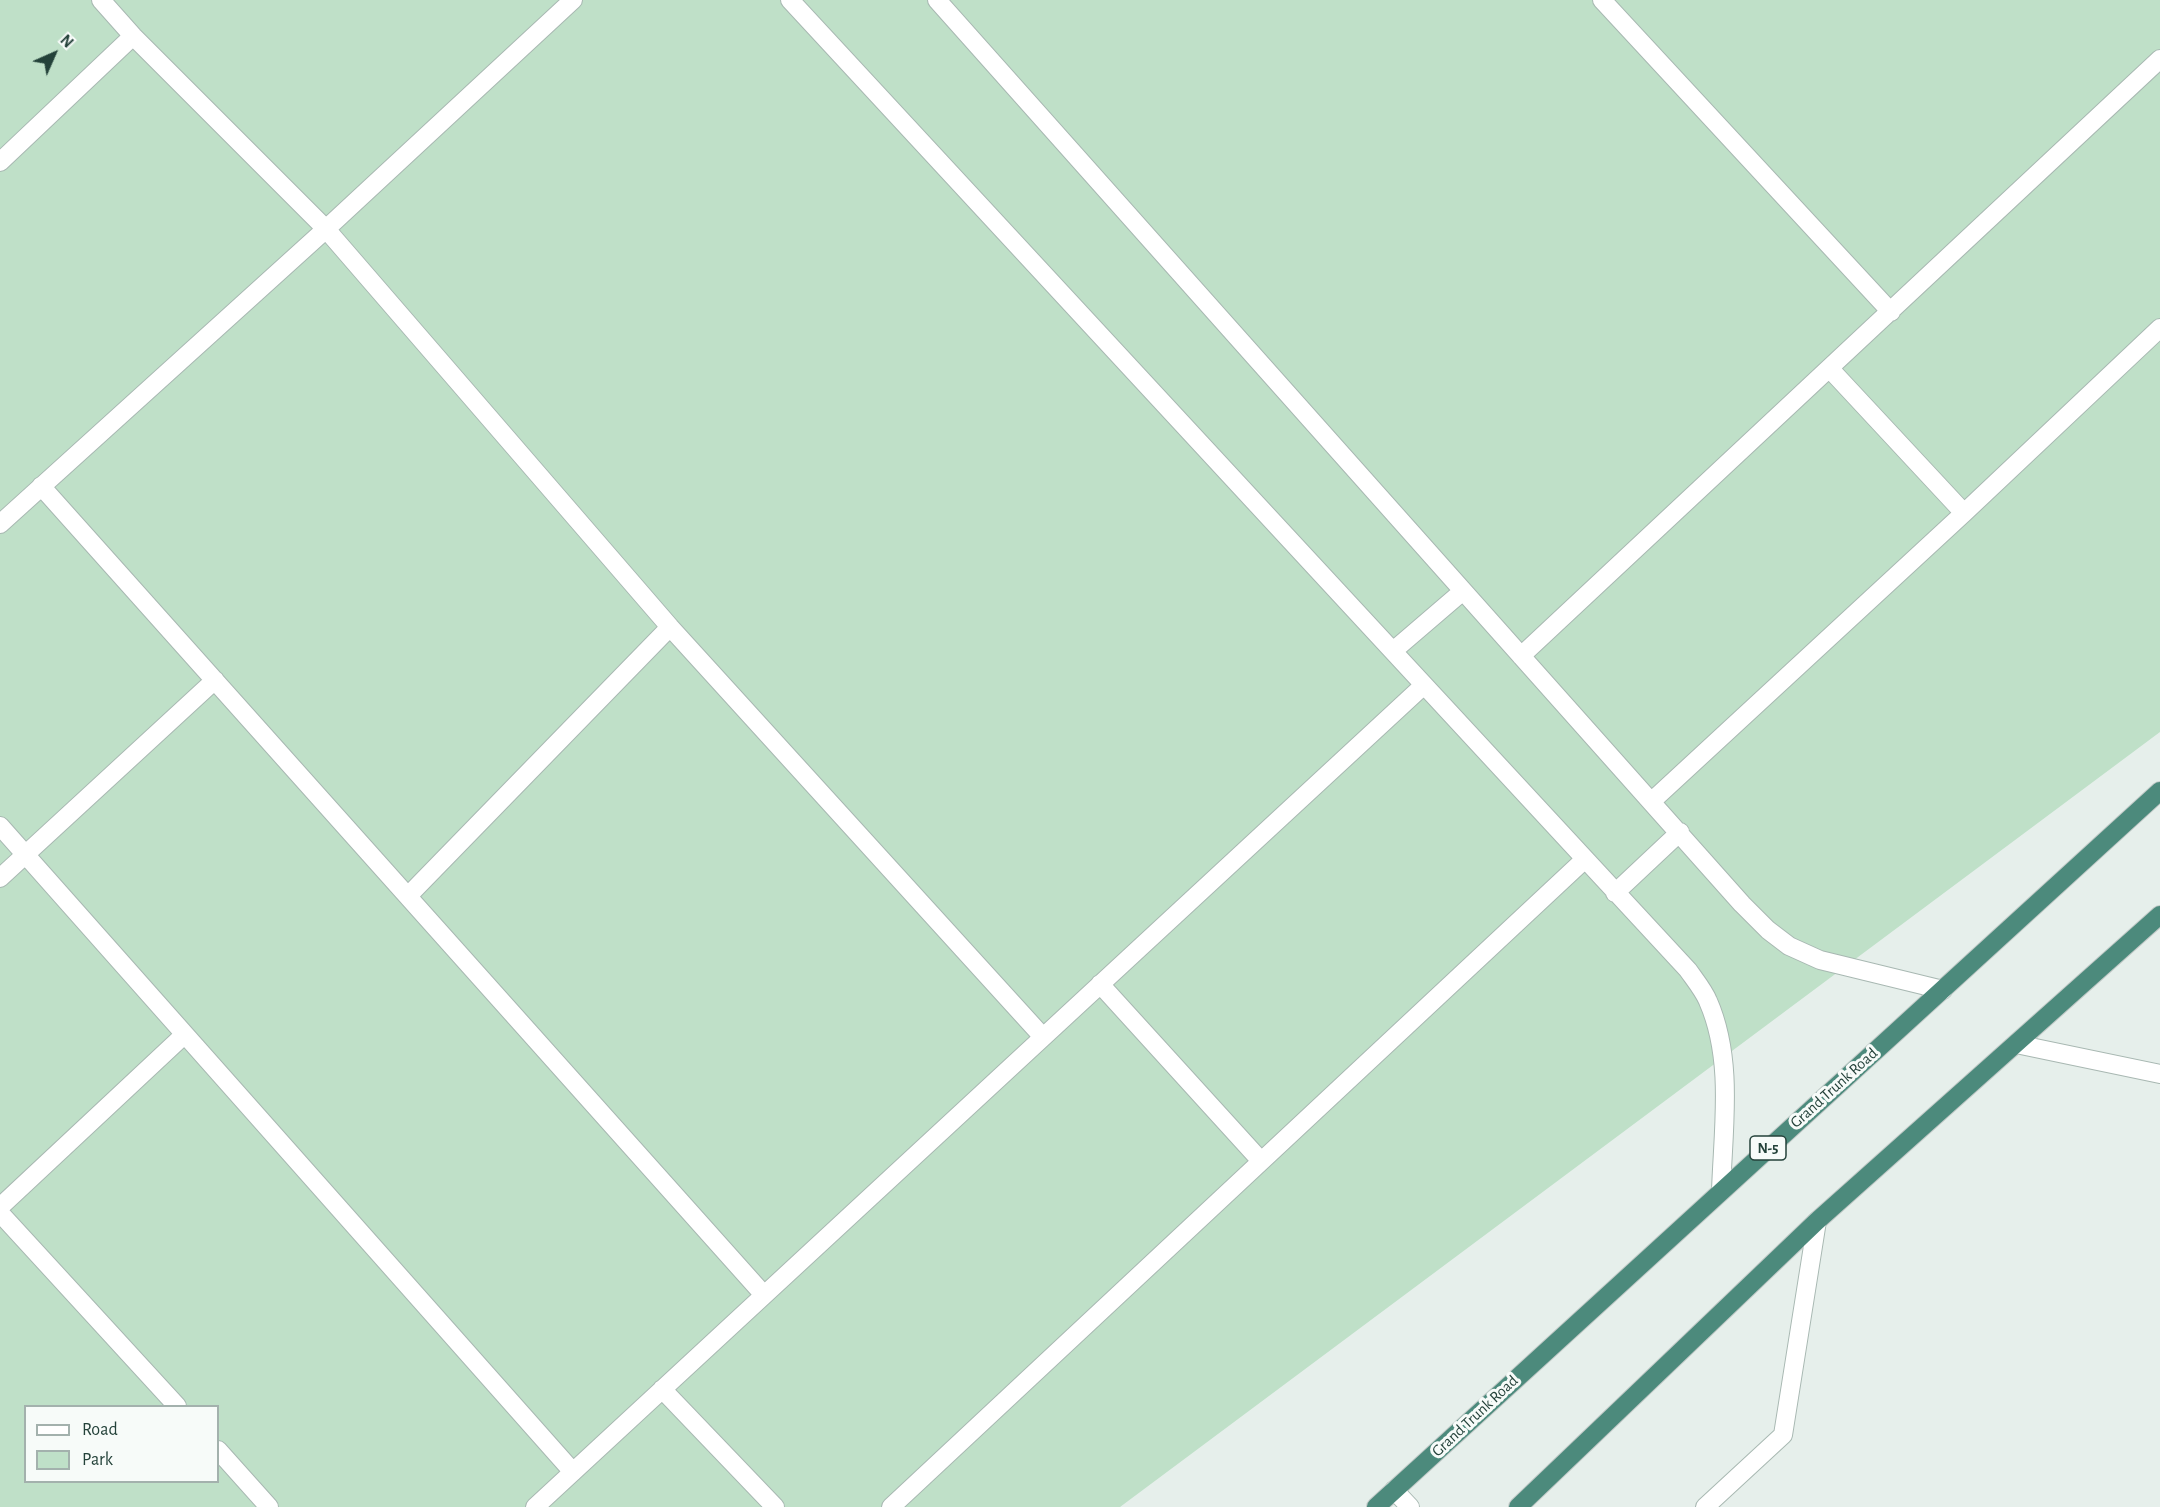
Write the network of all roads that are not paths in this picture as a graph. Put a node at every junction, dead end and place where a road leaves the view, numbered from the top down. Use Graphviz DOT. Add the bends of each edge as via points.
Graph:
graph roads {
  1 [pos="101,0"];
  2 [pos="573,0"];
  3 [pos="790,0"];
  4 [pos="937,0"];
  5 [pos="1602,0"];
  6 [pos="133,36"];
  7 [pos="2160,58"];
  8 [pos="0,162"];
  9 [pos="326,229"];
  10 [pos="1890,312"];
  11 [pos="2160,328"];
  12 [pos="1830,369"];
  13 [pos="41,486"];
  14 [pos="1964,513"];
  15 [pos="0,524"];
  16 [pos="1463,591"];
  17 [pos="670,627"];
  18 [pos="1393,651"];
  19 [pos="1521,656"];
  20 [pos="215,680"];
  21 [pos="1424,685"];
  22 [pos="2160,791"];
  23 [pos="1652,801"];
  24 [pos="0,826"];
  25 [pos="1680,832"];
  26 [pos="26,854"];
  27 [pos="1584,860"];
  28 [pos="0,878"];
  29 [pos="1615,893"];
  30 [pos="408,896"];
  31 [pos="2160,915"];
  32 [pos="1100,984"];
  33 [pos="1943,990"];
  34 [pos="184,1035"];
  35 [pos="1043,1037"];
  36 [pos="2016,1044"];
  37 [pos="2160,1074"];
  38 [pos="1261,1161"];
  39 [pos="1720,1191"];
  40 [pos="0,1206"];
  41 [pos="0,1213"];
  42 [pos="1817,1221"];
  43 [pos="764,1295"];
  44 [pos="663,1389"];
  45 [pos="175,1405"];
  46 [pos="219,1451"];
  47 [pos="573,1472"];
  48 [pos="1394,1490"];
  49 [pos="269,1507"];
  50 [pos="535,1507"];
  51 [pos="775,1507"];
  52 [pos="891,1507"];
  53 [pos="1376,1507"];
  54 [pos="1410,1507"];
  55 [pos="1518,1507"];
  56 [pos="1705,1507"];
  1 -- 6 [label="street"];
  2 -- 9 [label="street"];
  3 -- 18 [label="street"];
  4 -- 16 [label="street"];
  5 -- 10 [label="street"];
  6 -- 8 [label="street"];
  6 -- 9 [label="street"];
  7 -- 10 [label="street"];
  9 -- 13 [label="street"];
  9 -- 17 [label="street"];
  10 -- 12 [label="street"];
  11 -- 14 [label="street"];
  12 -- 14 [label="street"];
  12 -- 19 [label="street"];
  13 -- 15 [label="street"];
  13 -- 20 [label="street"];
  14 -- 23 [label="street"];
  16 -- 18 [label="street"];
  16 -- 19 [label="street"];
  17 -- 30 [label="street"];
  17 -- 35 [label="street"];
  18 -- 21 [label="street"];
  19 -- 23 [label="street"];
  20 -- 26 [label="street"];
  20 -- 30 [label="street"];
  21 -- 27 [label="street"];
  21 -- 32 [label="street"];
  22 -- 33 [label="highway, Grand Trunk Road / N-5"];
  23 -- 25 [label="street"];
  24 -- 26 [label="street"];
  25 -- 29 [label="street"];
  25 -- 33 [label="street" via="1742,904 1789,946 1820,960"];
  26 -- 28 [label="street"];
  26 -- 34 [label="street"];
  27 -- 29 [label="street"];
  27 -- 38 [label="street"];
  29 -- 39 [label="street" via="1688,970 1708,1001 1725,1073"];
  30 -- 43 [label="street"];
  31 -- 36 [label="highway"];
  32 -- 35 [label="street"];
  32 -- 38 [label="street"];
  33 -- 39 [label="highway, Grand Trunk Road / N-5"];
  34 -- 40 [label="street"];
  34 -- 47 [label="street"];
  35 -- 43 [label="street"];
  36 -- 37 [label="street"];
  36 -- 42 [label="highway"];
  38 -- 52 [label="street"];
  39 -- 48 [label="highway, Grand Trunk Road / N-5"];
  41 -- 45 [label="street"];
  42 -- 55 [label="highway"];
  42 -- 56 [label="street" via="1783,1435"];
  43 -- 44 [label="street"];
  44 -- 47 [label="street"];
  44 -- 51 [label="street"];
  46 -- 49 [label="street"];
  47 -- 50 [label="street"];
  48 -- 53 [label="highway, Grand Trunk Road / N-5"];
  48 -- 54 [label="street"];
}
